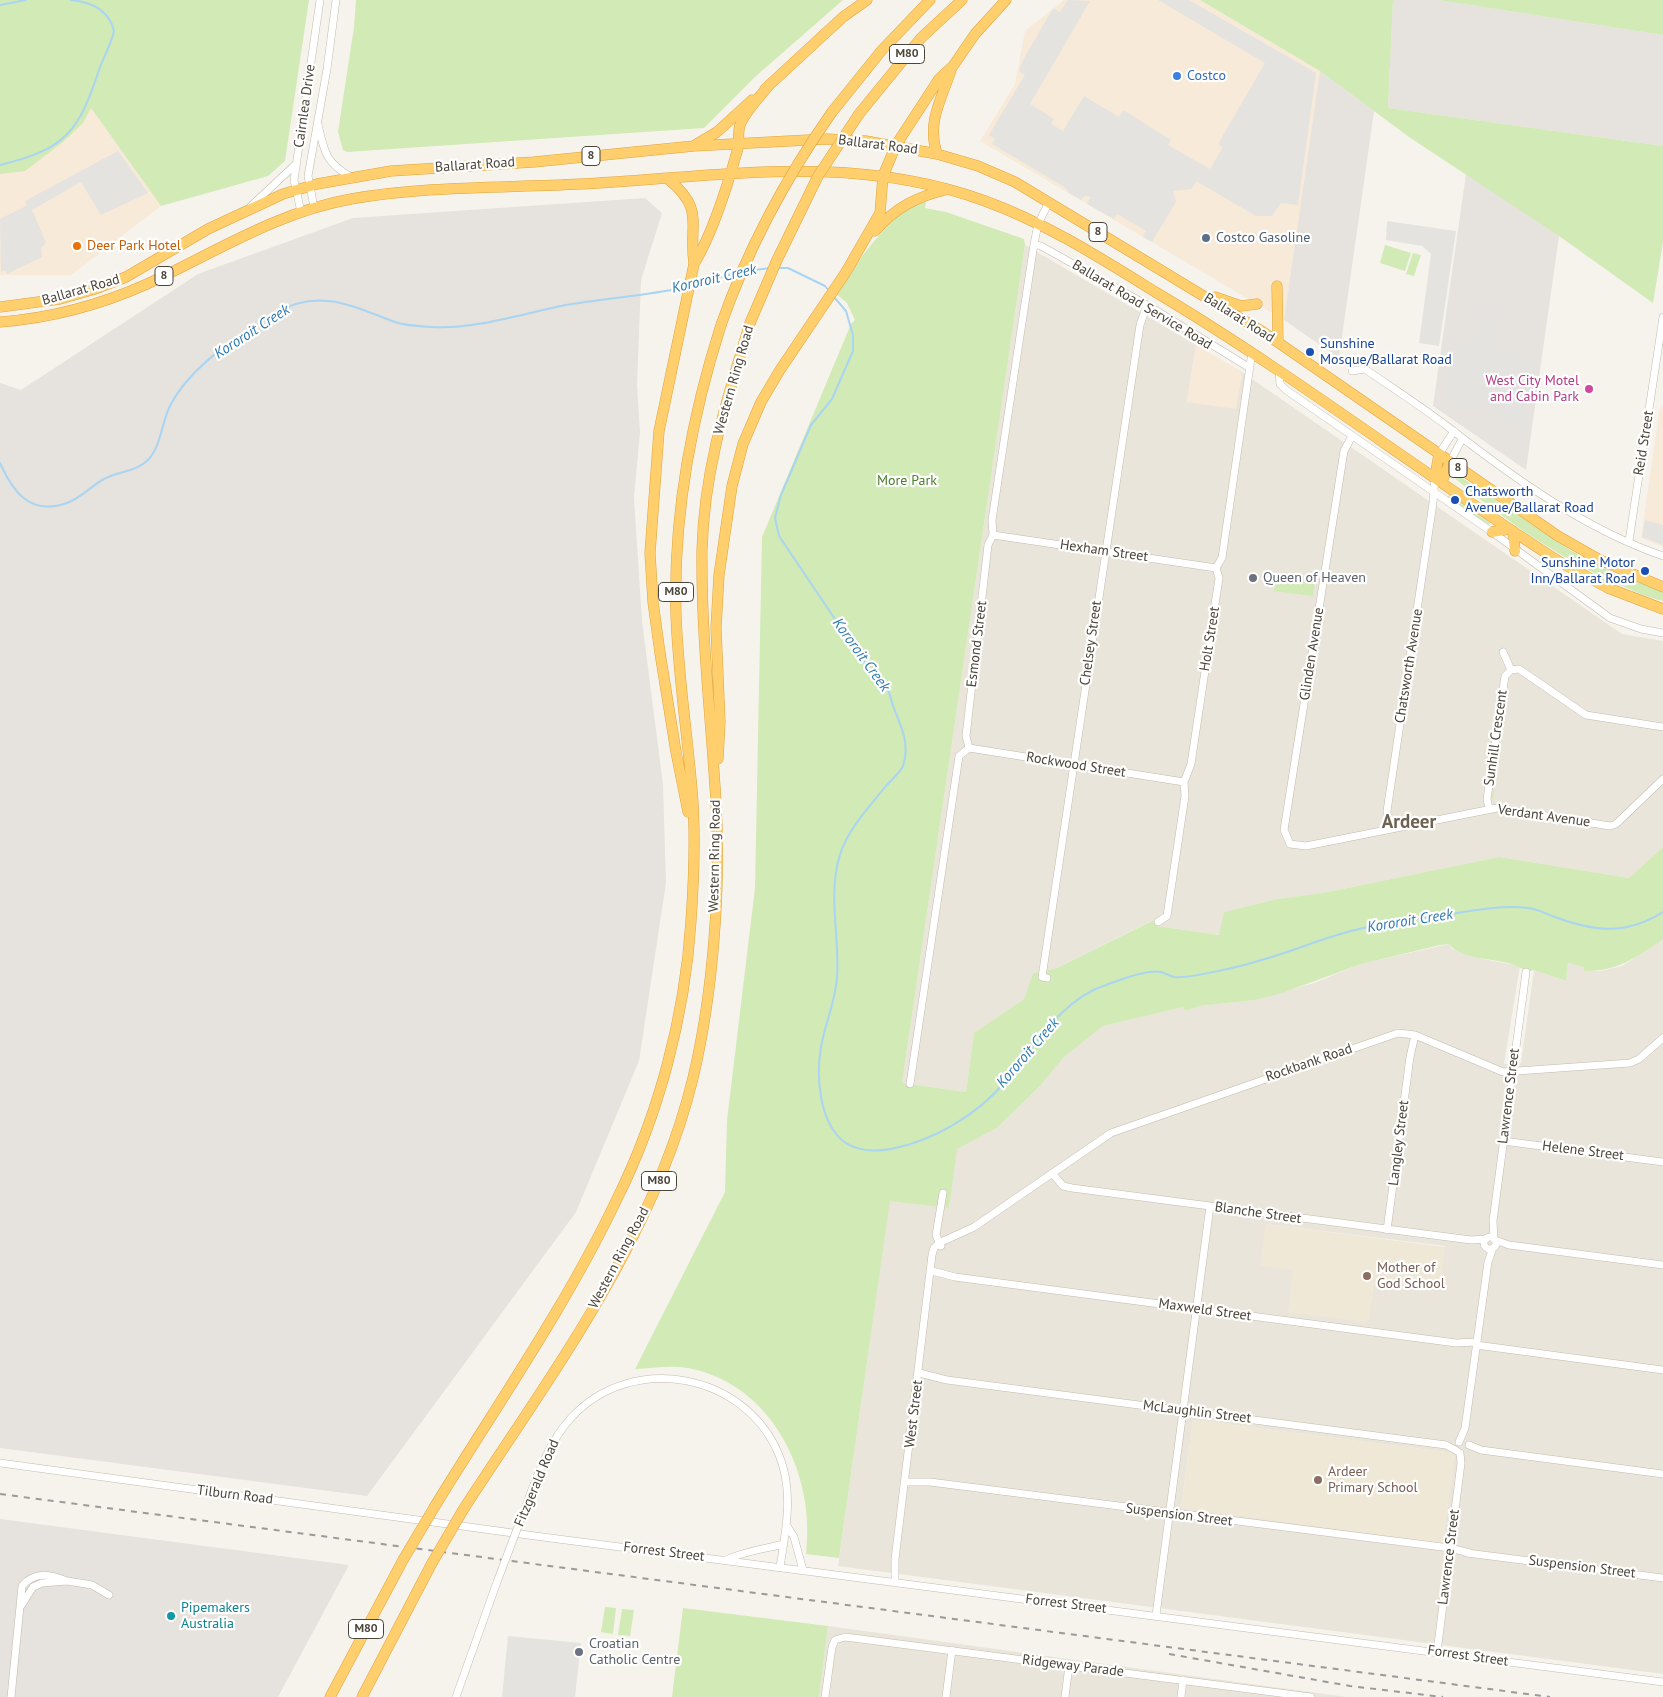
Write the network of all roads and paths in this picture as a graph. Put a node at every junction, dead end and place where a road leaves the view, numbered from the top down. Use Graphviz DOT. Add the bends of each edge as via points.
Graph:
graph roads {
  1 [pos="320,0"];
  2 [pos="336,0"];
  3 [pos="867,0"];
  4 [pos="930,0"];
  5 [pos="962,0"];
  6 [pos="1006,0"];
  7 [pos="952,66"];
  8 [pos="770,84"];
  9 [pos="318,121"];
  10 [pos="739,144"];
  11 [pos="896,145"];
  12 [pos="694,146"];
  13 [pos="937,154"];
  14 [pos="296,164"];
  15 [pos="731,174"];
  16 [pos="884,176"];
  17 [pos="351,177"];
  18 [pos="668,179"];
  19 [pos="310,187"];
  20 [pos="946,190"];
  21 [pos="295,191"];
  22 [pos="1049,202"];
  23 [pos="249,208"];
  24 [pos="314,208"];
  25 [pos="301,212"];
  26 [pos="1038,224"];
  27 [pos="1034,244"];
  28 [pos="859,250"];
  29 [pos="694,264"];
  30 [pos="145,267"];
  31 [pos="152,282"];
  32 [pos="1278,286"];
  33 [pos="1190,288"];
  34 [pos="1258,304"];
  35 [pos="1147,305"];
  36 [pos="3,307"];
  37 [pos="1663,317"];
  38 [pos="3,322"];
  39 [pos="1278,342"];
  40 [pos="1252,352"];
  41 [pos="1250,368"];
  42 [pos="1279,370"];
  43 [pos="1352,371"];
  44 [pos="1454,431"];
  45 [pos="1352,436"];
  46 [pos="1462,439"];
  47 [pos="1438,454"];
  48 [pos="1450,462"];
  49 [pos="1438,479"];
  50 [pos="1435,498"];
  51 [pos="1511,530"];
  52 [pos="1492,532"];
  53 [pos="993,535"];
  54 [pos="1629,541"];
  55 [pos="1104,551"];
  56 [pos="1515,551"];
  57 [pos="1663,556"];
  58 [pos="1216,568"];
  59 [pos="1663,587"];
  60 [pos="1663,609"];
  61 [pos="1663,633"];
  62 [pos="1503,652"];
  63 [pos="1511,670"];
  64 [pos="1663,727"];
  65 [pos="969,748"];
  66 [pos="1073,765"];
  67 [pos="1663,779"];
  68 [pos="1184,782"];
  69 [pos="716,805"];
  70 [pos="1489,809"];
  71 [pos="1388,829"];
  72 [pos="1290,844"];
  73 [pos="694,863"];
  74 [pos="1158,922"];
  75 [pos="1526,972"];
  76 [pos="1047,978"];
  77 [pos="1412,1034"];
  78 [pos="1663,1038"];
  79 [pos="1512,1072"];
  80 [pos="910,1084"];
  81 [pos="1503,1141"];
  82 [pos="1663,1162"];
  83 [pos="1052,1173"];
  84 [pos="943,1193"];
  85 [pos="1210,1206"];
  86 [pos="1388,1230"];
  87 [pos="1490,1243"];
  88 [pos="940,1244"];
  89 [pos="1663,1266"];
  90 [pos="932,1272"];
  91 [pos="1196,1308"];
  92 [pos="1476,1345"];
  93 [pos="1663,1370"];
  94 [pos="918,1377"];
  95 [pos="1183,1410"];
  96 [pos="1463,1448"];
  97 [pos="0,1463"];
  98 [pos="1663,1474"];
  99 [pos="905,1479"];
  100 [pos="1169,1514"];
  101 [pos="469,1526"];
  102 [pos="786,1526"];
  103 [pos="784,1544"];
  104 [pos="1450,1550"];
  105 [pos="726,1560"];
  106 [pos="780,1567"];
  107 [pos="803,1570"];
  108 [pos="1663,1578"];
  109 [pos="892,1581"];
  110 [pos="108,1594"];
  111 [pos="1156,1615"];
  112 [pos="952,1650"];
  113 [pos="1436,1652"];
  114 [pos="1069,1666"];
  115 [pos="1183,1680"];
  116 [pos="1663,1682"];
  117 [pos="1299,1696"];
  118 [pos="11,1697"];
  119 [pos="330,1697"];
  120 [pos="362,1697"];
  121 [pos="456,1697"];
  122 [pos="825,1697"];
  123 [pos="946,1697"];
  124 [pos="1065,1697"];
  125 [pos="1181,1697"];
  126 [pos="1311,1697"];
  1 -- 14 [label="street, Cairnlea Drive"];
  2 -- 9 [label="street, Cairnlea Drive"];
  3 -- 8 [label="highway" via="843,17"];
  4 -- 73 [label="highway, Western Ring Road / M80, bridge" via="882,50 832,112 774,203 734,288 702,386 678,526 676,616 692,791"];
  5 -- 69 [label="highway, Western Ring Road / M80, bridge" via="922,38 859,114 818,176 766,282 720,417 706,500 702,548 705,659"];
  6 -- 7 [label="highway"];
  7 -- 11 [label="highway" via="939,79"];
  7 -- 13 [label="highway" via="934,116 932,138"];
  8 -- 10 [label="highway" via="740,124"];
  8 -- 12 [label="highway" via="717,132"];
  9 -- 17 [label="street" via="330,161"];
  9 -- 19 [label="street, Cairnlea Drive" via="308,173"];
  10 -- 11 [label="highway, Ballarat Road / 8" via="827,138"];
  10 -- 12 [label="highway, Ballarat Road / 8"];
  10 -- 15 [label="highway"];
  11 -- 13 [label="highway, Ballarat Road / 8"];
  11 -- 16 [label="highway"];
  12 -- 17 [label="highway, Ballarat Road / 8"];
  13 -- 22 [label="highway, Ballarat Road / 8" via="978,166"];
  14 -- 21 [label="street, Cairnlea Drive"];
  14 -- 23 [label="street"];
  15 -- 16 [label="highway, Ballarat Road / 8" via="809,170"];
  15 -- 18 [label="highway, Ballarat Road / 8"];
  15 -- 29 [label="highway"];
  16 -- 20 [label="highway, Ballarat Road / 8"];
  16 -- 28 [label="highway" via="880,213"];
  17 -- 19 [label="highway, Ballarat Road / 8"];
  18 -- 24 [label="highway, Ballarat Road / 8" via="409,192 350,199"];
  18 -- 29 [label="highway" via="683,191 692,207"];
  19 -- 21 [label="highway, Ballarat Road / 8"];
  19 -- 24 [label="street, Cairnlea Drive"];
  20 -- 26 [label="highway, Ballarat Road / 8" via="992,204"];
  20 -- 28 [label="highway" via="904,204"];
  21 -- 23 [label="highway, Ballarat Road / 8"];
  21 -- 25 [label="street, Cairnlea Drive"];
  22 -- 26 [label="street, Esmond Street"];
  22 -- 33 [label="highway, Ballarat Road / 8"];
  23 -- 30 [label="highway, Ballarat Road / 8"];
  24 -- 25 [label="highway, Ballarat Road / 8"];
  25 -- 31 [label="highway, Ballarat Road / 8" via="253,231"];
  26 -- 27 [label="street, Esmond Street"];
  26 -- 40 [label="highway, Ballarat Road / 8" via="1079,245"];
  27 -- 35 [label="street, Ballarat Road Service Road"];
  27 -- 53 [label="street, Esmond Street" via="992,520"];
  28 -- 69 [label="highway" via="805,329 761,402 743,444 732,486 719,575 716,628 720,722"];
  29 -- 73 [label="highway" via="659,431 650,552 659,645"];
  30 -- 31 [label="highway"];
  30 -- 36 [label="highway, Ballarat Road / 8" via="118,280 60,299"];
  31 -- 38 [label="highway, Ballarat Road / 8" via="68,313"];
  32 -- 39 [label="highway"];
  33 -- 34 [label="highway" via="1234,304"];
  33 -- 39 [label="highway, Ballarat Road / 8"];
  35 -- 41 [label="street, Ballarat Road Service Road"];
  35 -- 55 [label="street, Chelsey Street" via="1140,325"];
  37 -- 54 [label="street, Reid Street"];
  39 -- 47 [label="highway, Ballarat Road / 8"];
  40 -- 41 [label="street, Holt Street"];
  40 -- 42 [label="highway, Ballarat Road / 8"];
  41 -- 58 [label="street, Holt Street" via="1222,558"];
  42 -- 45 [label="street" via="1280,384 1286,390"];
  42 -- 49 [label="highway, Ballarat Road / 8"];
  43 -- 44 [label="street" via="1365,369"];
  44 -- 46 [label="street"];
  44 -- 47 [label="street"];
  45 -- 50 [label="street"];
  45 -- 72 [label="street, Glinden Avenue" via="1344,451 1284,830"];
  46 -- 48 [label="street"];
  46 -- 54 [label="street" via="1573,514"];
  47 -- 48 [label="highway, Ballarat Road / 8"];
  47 -- 49 [label="highway"];
  48 -- 49 [label="highway"];
  48 -- 59 [label="highway, Ballarat Road / 8" via="1579,548"];
  49 -- 50 [label="street, Chatsworth Avenue"];
  49 -- 51 [label="highway, Ballarat Road / 8"];
  50 -- 52 [label="street"];
  50 -- 71 [label="street, Chatsworth Avenue" via="1387,811"];
  51 -- 52 [label="highway"];
  51 -- 56 [label="highway"];
  51 -- 60 [label="highway, Ballarat Road / 8" via="1584,576"];
  52 -- 56 [label="street"];
  53 -- 55 [label="street, Hexham Street"];
  53 -- 65 [label="street, Esmond Street" via="988,545 966,736"];
  54 -- 57 [label="street"];
  55 -- 58 [label="street, Hexham Street"];
  55 -- 66 [label="street, Chelsey Street"];
  56 -- 61 [label="street" via="1610,618"];
  58 -- 68 [label="street, Holt Street" via="1219,578 1191,764"];
  62 -- 63 [label="street"];
  63 -- 64 [label="street" via="1519,669 1586,715"];
  63 -- 70 [label="street, Sunhill Crescent" via="1504,682 1487,799"];
  65 -- 66 [label="street, Rockwood Street"];
  65 -- 80 [label="street" via="959,756"];
  66 -- 68 [label="street, Rockwood Street"];
  66 -- 76 [label="street, Chelsey Street" via="1042,977"];
  67 -- 70 [label="street, Verdant Avenue" via="1610,826"];
  68 -- 74 [label="street, Holt Street" via="1185,796 1167,916"];
  69 -- 120 [label="highway, Western Ring Road / M80, bridge" via="717,878 704,1021 694,1077 677,1137 631,1243 432,1562"];
  70 -- 71 [label="street, Verdant Avenue"];
  71 -- 72 [label="street, Verdant Avenue" via="1306,846"];
  73 -- 119 [label="highway, Western Ring Road / M80, bridge" via="682,996 661,1085 619,1196 595,1243 403,1560"];
  75 -- 79 [label="street, Lawrence Street"];
  77 -- 79 [label="street" via="1503,1072"];
  77 -- 83 [label="street, Rockbank Road" via="1386,1036 1111,1133"];
  77 -- 86 [label="street, Langley Street"];
  78 -- 79 [label="street" via="1630,1063"];
  79 -- 81 [label="street, Lawrence Street"];
  81 -- 82 [label="street, Helene Street"];
  81 -- 87 [label="street, Lawrence Street"];
  83 -- 85 [label="street, Blanche Street" via="1062,1186"];
  83 -- 88 [label="street, Rockbank Road" via="961,1239"];
  84 -- 88 [label="street, West Street" via="936,1234"];
  85 -- 86 [label="street, Blanche Street"];
  85 -- 91 [label="street"];
  86 -- 87 [label="street, Blanche Street"];
  87 -- 89 [label="street"];
  87 -- 92 [label="street, Lawrence Street"];
  88 -- 90 [label="street, West Street"];
  90 -- 91 [label="street, Maxweld Street"];
  90 -- 94 [label="street, West Street"];
  91 -- 92 [label="street, Maxweld Street"];
  91 -- 95 [label="street"];
  92 -- 93 [label="street, Maxweld Street"];
  92 -- 96 [label="street, Lawrence Street"];
  94 -- 95 [label="street, McLaughlin Street"];
  94 -- 99 [label="street, West Street"];
  95 -- 96 [label="street, McLaughlin Street"];
  95 -- 100 [label="street"];
  96 -- 98 [label="street"];
  96 -- 104 [label="street, Lawrence Street"];
  97 -- 101 [label="street, Tilburn Road"];
  99 -- 100 [label="street, Suspension Street"];
  99 -- 109 [label="street, West Street"];
  100 -- 104 [label="street, Suspension Street"];
  100 -- 111 [label="street"];
  101 -- 105 [label="street, Forrest Street"];
  102 -- 103 [label="street, Fitzgerald Road"];
  102 -- 107 [label="street" via="794,1537"];
  102 -- 121 [label="street, Fitzgerald Road, bridge" via="788,1489 779,1455 761,1424 733,1398 697,1382 673,1378 630,1382 610,1389 588,1402 571,1418 546,1456"];
  103 -- 105 [label="street" via="741,1552"];
  103 -- 106 [label="street, Fitzgerald Road"];
  104 -- 108 [label="street, Suspension Street"];
  104 -- 113 [label="street, Lawrence Street"];
  105 -- 106 [label="street, Forrest Street"];
  106 -- 107 [label="street, Forrest Street"];
  107 -- 109 [label="street, Forrest Street"];
  109 -- 111 [label="street, Forrest Street"];
  110 -- 118 [label="street" via="92,1585 67,1581 33,1586 21,1607"];
  111 -- 113 [label="street, Forrest Street"];
  112 -- 114 [label="street, Ridgeway Parade"];
  112 -- 122 [label="street, Ridgeway Parade" via="844,1637 835,1640"];
  112 -- 123 [label="street"];
  113 -- 116 [label="street, Forrest Street"];
  114 -- 115 [label="street, Ridgeway Parade"];
  114 -- 124 [label="street"];
  115 -- 117 [label="street, Ridgeway Parade"];
  115 -- 125 [label="street"];
  117 -- 126 [label="street, Ridgeway Parade"];
}
